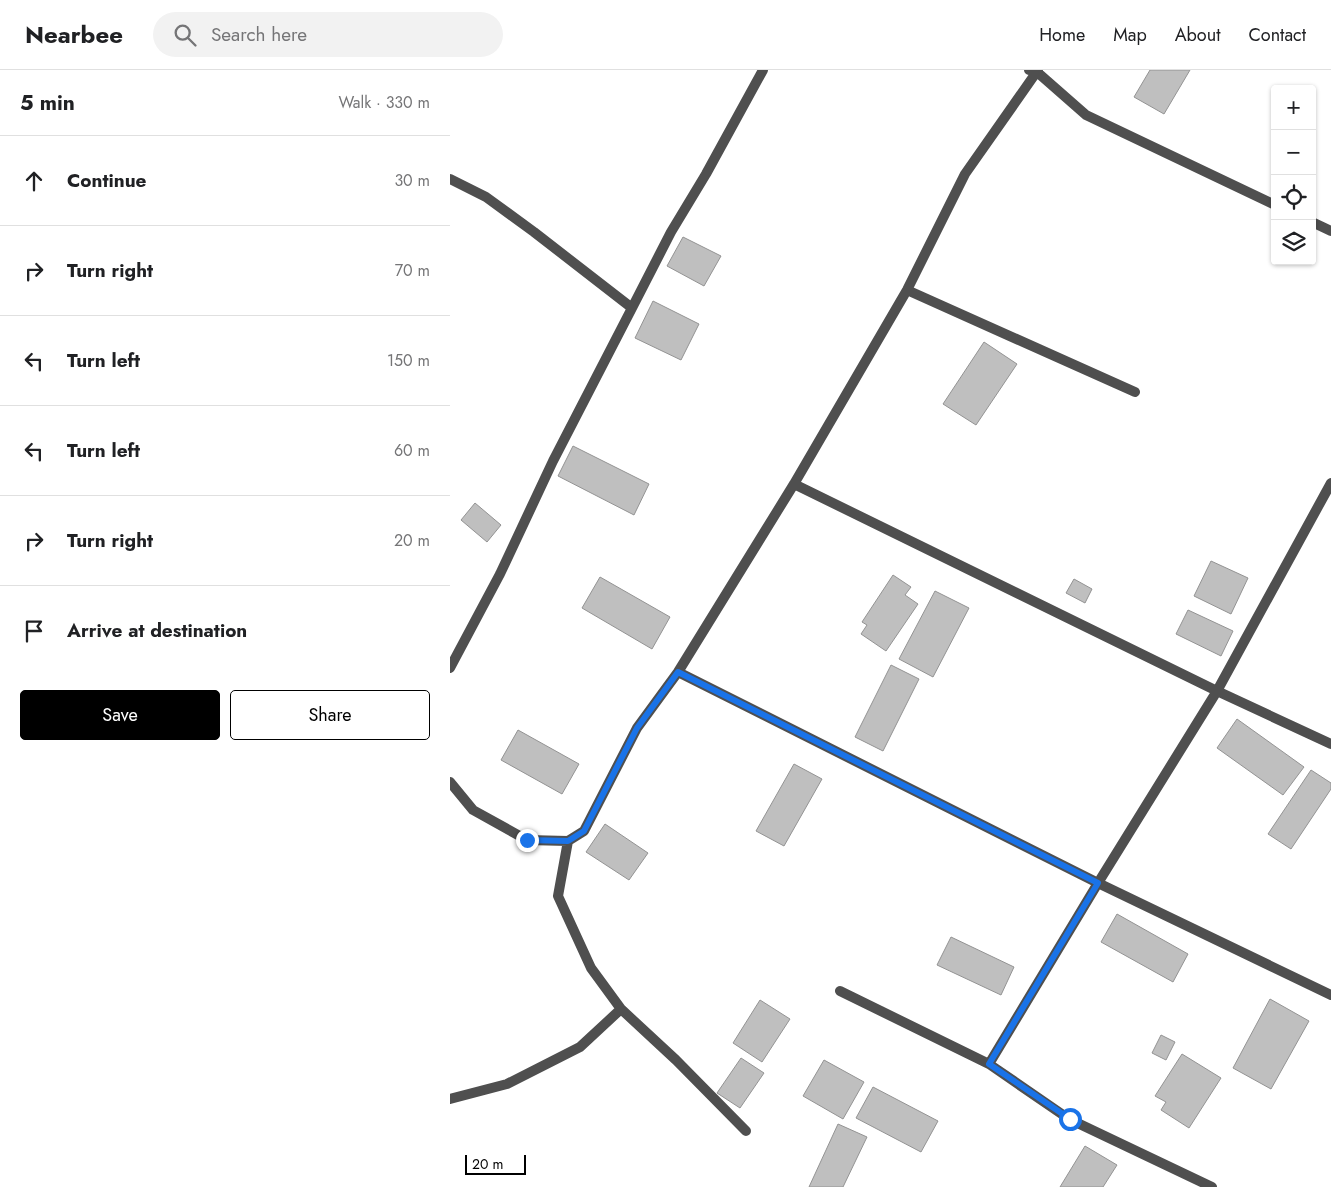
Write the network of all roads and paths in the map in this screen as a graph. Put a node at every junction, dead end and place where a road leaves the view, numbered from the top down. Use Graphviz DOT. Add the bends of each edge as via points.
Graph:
graph roads {
  1 [pos="763,70"];
  2 [pos="1035,71"];
  3 [pos="450,179"];
  4 [pos="1271,202"];
  5 [pos="1316,224"];
  6 [pos="1331,231"];
  7 [pos="907,290"];
  8 [pos="632,308"];
  9 [pos="1135,392"];
  10 [pos="1331,483"];
  11 [pos="794,484"];
  12 [pos="450,668"];
  13 [pos="678,672"];
  14 [pos="1217,692"];
  15 [pos="1331,744"];
  16 [pos="450,782"];
  17 [pos="568,841"];
  18 [pos="1098,883"];
  19 [pos="840,991"];
  20 [pos="1331,995"];
  21 [pos="621,1009"];
  22 [pos="989,1064"];
  23 [pos="450,1099"];
  24 [pos="746,1131"];
  25 [pos="1212,1187"];
  1 -- 8 [label="street"];
  2 -- 4 [label="street" via="1086,115"];
  2 -- 7 [label="street" via="965,174"];
  3 -- 8 [label="street" via="486,197"];
  5 -- 6 [label="street"];
  7 -- 9 [label="street"];
  7 -- 11 [label="street"];
  8 -- 12 [label="street"];
  10 -- 14 [label="street"];
  11 -- 13 [label="street"];
  11 -- 14 [label="street"];
  13 -- 17 [label="street" via="637,728 584,831"];
  13 -- 18 [label="street"];
  14 -- 15 [label="street"];
  14 -- 18 [label="street"];
  16 -- 17 [label="street" via="473,810 527,840"];
  17 -- 21 [label="street" via="558,896 591,968"];
  18 -- 20 [label="street"];
  18 -- 22 [label="street"];
  19 -- 22 [label="street"];
  21 -- 23 [label="street" via="580,1047 507,1084"];
  21 -- 24 [label="street"];
  22 -- 25 [label="street" via="1070,1119"];
}
